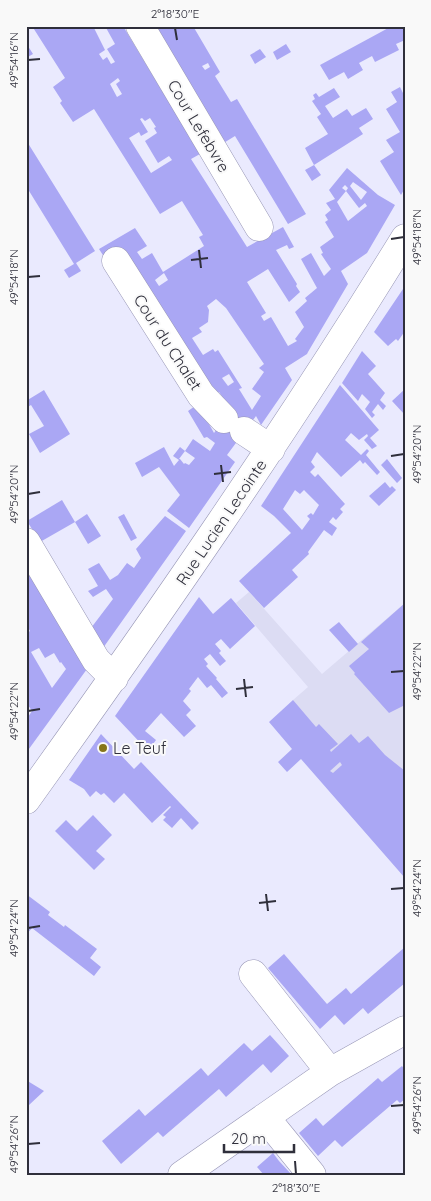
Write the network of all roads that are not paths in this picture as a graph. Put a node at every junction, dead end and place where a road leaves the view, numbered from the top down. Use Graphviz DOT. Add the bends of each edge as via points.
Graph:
graph roads {
  1 [pos="140,26"];
  2 [pos="259,226"];
  3 [pos="405,238"];
  4 [pos="116,261"];
  5 [pos="271,449"];
  6 [pos="26,542"];
  7 [pos="114,678"];
  8 [pos="26,800"];
  9 [pos="253,974"];
  10 [pos="405,1030"];
  11 [pos="330,1072"];
  12 [pos="265,1117"];
  13 [pos="182,1175"];
  14 [pos="312,1175"];
  1 -- 2 [label="street, Cour Lefebvre"];
  3 -- 5 [label="street, Rue Lucien Lecointe"];
  4 -- 5 [label="street, Cour du Chalet" via="201,395 234,425"];
  5 -- 7 [label="street, Rue Lucien Lecointe"];
  6 -- 7 [label="street" via="96,660"];
  7 -- 8 [label="street, Rue Lucien Lecointe"];
  9 -- 11 [label="street"];
  10 -- 11 [label="street"];
  11 -- 12 [label="street"];
  12 -- 13 [label="street"];
  12 -- 14 [label="street"];
}
